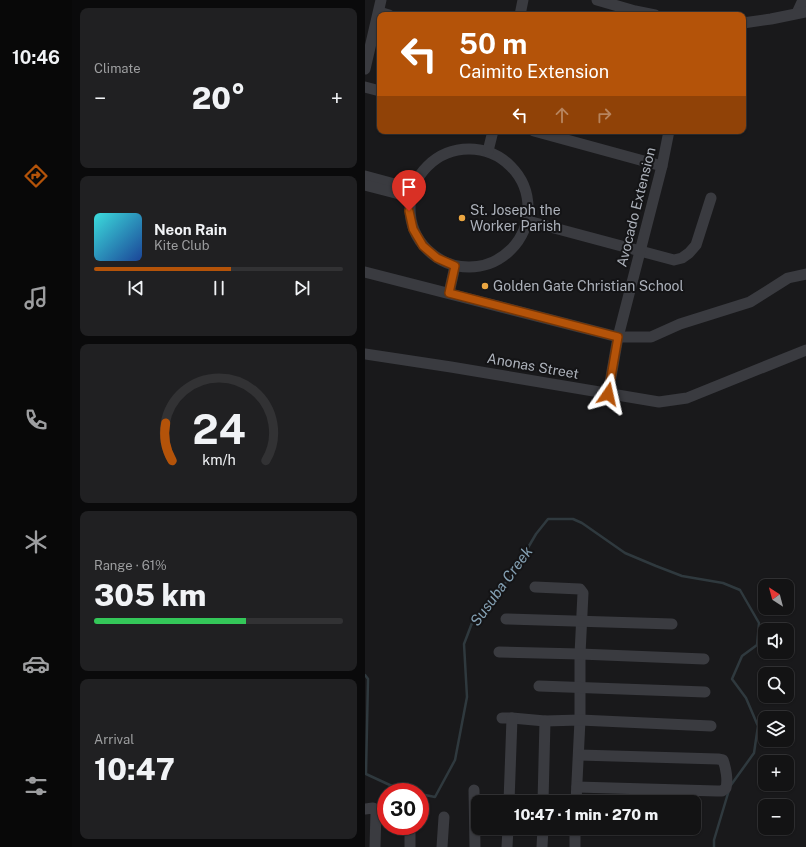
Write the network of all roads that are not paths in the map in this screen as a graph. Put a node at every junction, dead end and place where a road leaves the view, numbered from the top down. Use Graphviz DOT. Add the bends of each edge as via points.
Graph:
graph roads {
  1 [pos="381,0"];
  2 [pos="523,0"];
  3 [pos="597,0"];
  4 [pos="803,0"];
  5 [pos="619,3"];
  6 [pos="384,12"];
  7 [pos="521,12"];
  8 [pos="646,12"];
  9 [pos="801,13"];
  10 [pos="746,23"];
  11 [pos="377,34"];
  12 [pos="365,68"];
  13 [pos="365,87"];
  14 [pos="377,90"];
  15 [pos="486,134"];
  16 [pos="492,134"];
  17 [pos="545,134"];
  18 [pos="668,134"];
  19 [pos="485,150"];
  20 [pos="662,166"];
  21 [pos="365,176"];
  22 [pos="365,185"];
  23 [pos="412,193"];
  24 [pos="711,198"];
  25 [pos="528,221"];
  26 [pos="641,251"];
  27 [pos="455,266"];
  28 [pos="365,272"];
  29 [pos="806,274"];
  30 [pos="449,293"];
  31 [pos="618,337"];
  32 [pos="806,350"];
  33 [pos="365,354"];
  34 [pos="608,394"];
  35 [pos="535,587"];
  36 [pos="507,619"];
  37 [pos="581,621"];
  38 [pos="672,624"];
  39 [pos="499,652"];
  40 [pos="580,654"];
  41 [pos="704,659"];
  42 [pos="539,686"];
  43 [pos="580,687"];
  44 [pos="705,692"];
  45 [pos="580,720"];
  46 [pos="545,721"];
  47 [pos="711,726"];
  48 [pos="579,755"];
  49 [pos="577,787"];
  50 [pos="474,790"];
  51 [pos="509,795"];
  52 [pos="543,795"];
  53 [pos="576,795"];
  54 [pos="365,809"];
  55 [pos="444,817"];
  56 [pos="410,835"];
  57 [pos="508,835"];
  58 [pos="543,835"];
  59 [pos="575,835"];
  60 [pos="375,847"];
  61 [pos="410,847"];
  62 [pos="442,847"];
  63 [pos="475,847"];
  64 [pos="507,847"];
  65 [pos="542,847"];
  66 [pos="575,847"];
  1 -- 6 [label="street"];
  2 -- 7 [label="street"];
  3 -- 5 [label="street"];
  4 -- 9 [label="street"];
  5 -- 8 [label="street"];
  9 -- 10 [label="street"];
  11 -- 12 [label="street"];
  13 -- 14 [label="street"];
  15 -- 19 [label="street"];
  16 -- 19 [label="street"];
  17 -- 20 [label="street"];
  18 -- 20 [label="street, Avocado Extension"];
  19 -- 23 [label="street" via="463,148 446,153 430,163 418,177"];
  19 -- 25 [label="street" via="504,159 517,171 525,186 529,204"];
  20 -- 26 [label="street, Avocado Extension"];
  21 -- 23 [label="street"];
  22 -- 23 [label="street"];
  23 -- 27 [label="street" via="409,211 413,229 423,246 437,258"];
  24 -- 26 [label="street" via="696,245 689,253 674,260"];
  25 -- 26 [label="street"];
  25 -- 27 [label="street" via="520,239 508,253 497,260 473,267"];
  26 -- 31 [label="street, Avocado Extension"];
  27 -- 30 [label="street"];
  28 -- 30 [label="street"];
  29 -- 31 [label="street" via="788,278 750,302 680,324 651,337"];
  30 -- 31 [label="street"];
  31 -- 34 [label="street, Avocado Extension"];
  32 -- 34 [label="street, Anonas Street" via="687,398 659,402"];
  33 -- 34 [label="street, Anonas Street"];
  35 -- 37 [label="street" via="580,589 583,593"];
  36 -- 37 [label="street"];
  37 -- 38 [label="street"];
  37 -- 40 [label="street"];
  39 -- 40 [label="street"];
  40 -- 41 [label="street"];
  40 -- 43 [label="street"];
  42 -- 43 [label="street"];
  43 -- 44 [label="street"];
  43 -- 45 [label="street"];
  45 -- 46 [label="street"];
  45 -- 47 [label="street"];
  45 -- 48 [label="street"];
  46 -- 51 [label="street" via="507,718"];
  46 -- 52 [label="street"];
  48 -- 49 [label="street"];
  48 -- 49 [label="street" via="718,759 723,760 727,784 722,791"];
  49 -- 53 [label="street"];
  50 -- 63 [label="street"];
  54 -- 60 [label="street" via="373,808 376,812"];
  55 -- 62 [label="street"];
  56 -- 61 [label="street"];
  57 -- 64 [label="street"];
  58 -- 65 [label="street"];
  59 -- 66 [label="street"];
}
